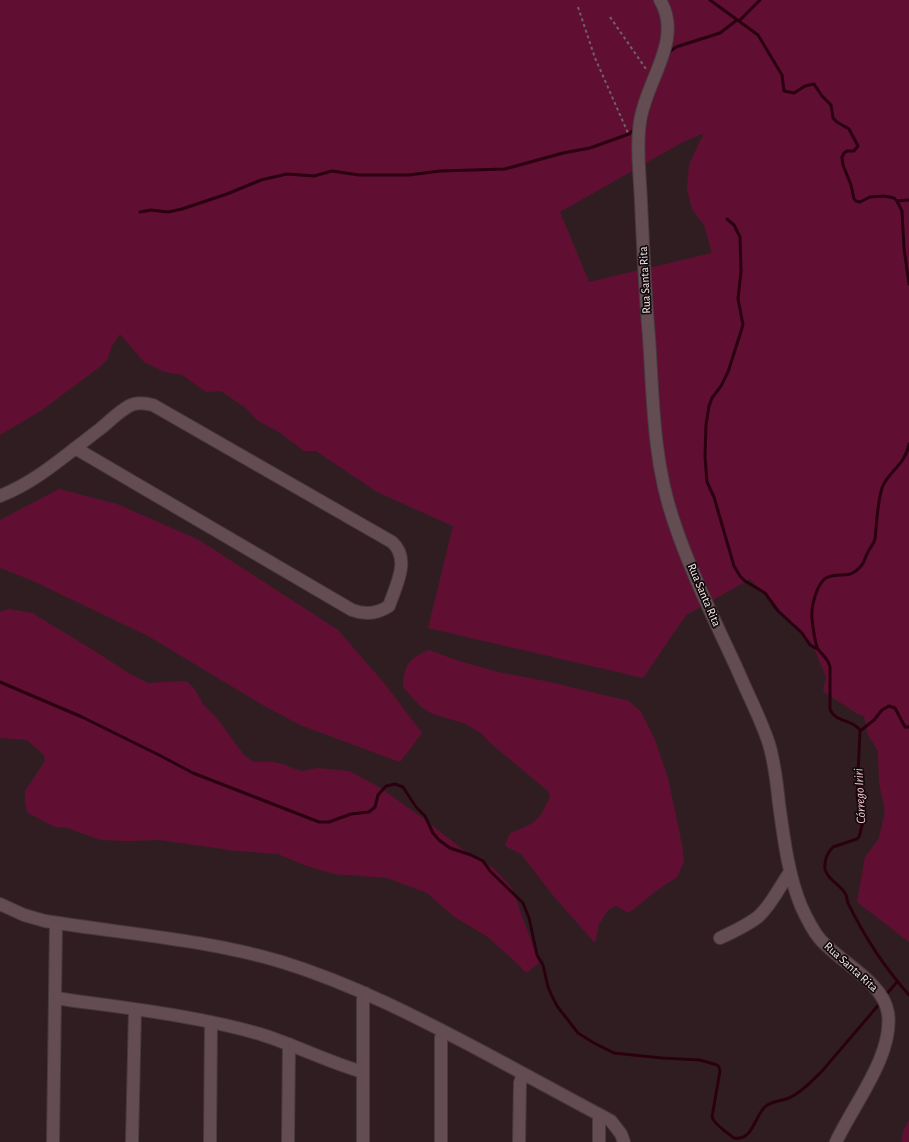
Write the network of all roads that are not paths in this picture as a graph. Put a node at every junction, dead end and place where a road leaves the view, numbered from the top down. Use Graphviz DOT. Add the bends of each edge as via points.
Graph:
graph roads {
  1 [pos="660,0"];
  2 [pos="75,448"];
  3 [pos="0,496"];
  4 [pos="790,872"];
  5 [pos="0,904"];
  6 [pos="56,923"];
  7 [pos="720,938"];
  8 [pos="366,993"];
  9 [pos="55,998"];
  10 [pos="135,1010"];
  11 [pos="211,1022"];
  12 [pos="444,1032"];
  13 [pos="289,1044"];
  14 [pos="363,1072"];
  15 [pos="523,1074"];
  16 [pos="600,1115"];
  17 [pos="838,1140"];
  18 [pos="53,1142"];
  19 [pos="132,1142"];
  20 [pos="210,1142"];
  21 [pos="288,1142"];
  22 [pos="363,1142"];
  23 [pos="441,1142"];
  24 [pos="519,1142"];
  25 [pos="599,1142"];
  26 [pos="624,1142"];
  1 -- 4 [label="street, Rua Santa Rita" via="668,17 668,33 640,120 638,148 658,457 665,492 682,545 771,749"];
  2 -- 2 [label="street" via="129,406 141,403 153,405 392,542 399,550 402,561 389,606 374,613 352,610"];
  2 -- 3 [label="street" via="33,479"];
  4 -- 7 [label="street" via="759,916"];
  4 -- 17 [label="street, Rua Santa Rita" via="801,906 818,937 878,991 886,1002 888,1013 887,1040 882,1055"];
  5 -- 6 [label="street" via="24,915"];
  6 -- 8 [label="street" via="182,939 248,953 310,971"];
  6 -- 9 [label="street"];
  8 -- 12 [label="street"];
  8 -- 14 [label="street" via="363,999"];
  9 -- 10 [label="street"];
  9 -- 18 [label="street"];
  10 -- 11 [label="street"];
  10 -- 19 [label="street"];
  11 -- 13 [label="street" via="261,1034"];
  11 -- 20 [label="street"];
  12 -- 15 [label="street"];
  12 -- 23 [label="street" via="441,1038"];
  13 -- 14 [label="street"];
  13 -- 21 [label="street"];
  14 -- 22 [label="street"];
  15 -- 16 [label="street"];
  15 -- 24 [label="street" via="520,1083"];
  16 -- 25 [label="street"];
  16 -- 26 [label="street" via="611,1121"];
}
